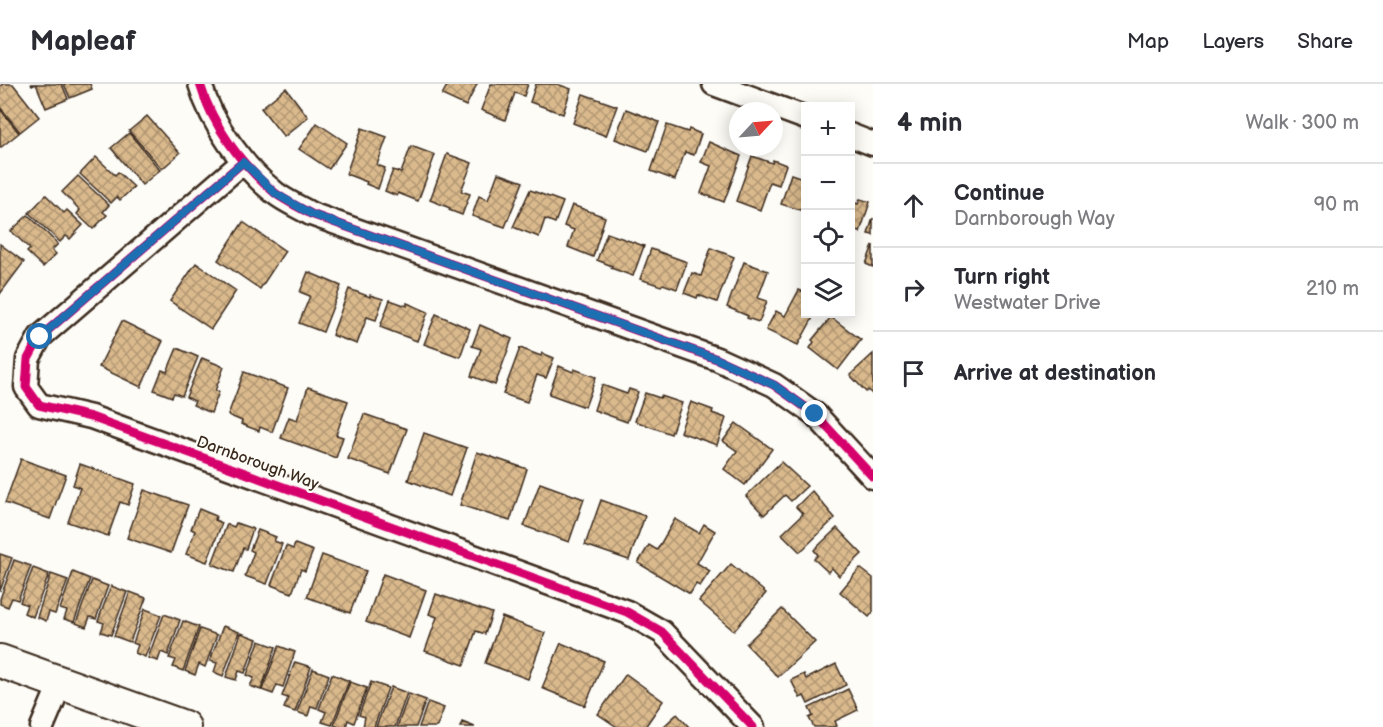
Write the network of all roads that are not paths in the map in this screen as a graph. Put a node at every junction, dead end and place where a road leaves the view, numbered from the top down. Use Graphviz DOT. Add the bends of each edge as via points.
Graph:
graph roads {
  1 [pos="200,84"];
  2 [pos="714,84"];
  3 [pos="801,116"];
  4 [pos="855,137"];
  5 [pos="873,144"];
  6 [pos="243,162"];
  7 [pos="873,477"];
  8 [pos="0,661"];
  9 [pos="62,682"];
  10 [pos="42,727"];
  11 [pos="184,727"];
  12 [pos="753,727"];
  1 -- 6 [label="street" via="206,105"];
  2 -- 3 [label="street"];
  4 -- 5 [label="street"];
  6 -- 7 [label="street" via="276,194 311,214 717,359 774,385 815,414"];
  6 -- 12 [label="street, Darnborough Way" via="40,337 28,359 26,387 39,405 91,417 627,612 662,632"];
  8 -- 9 [label="street"];
  9 -- 10 [label="street"];
  9 -- 11 [label="street"];
}
